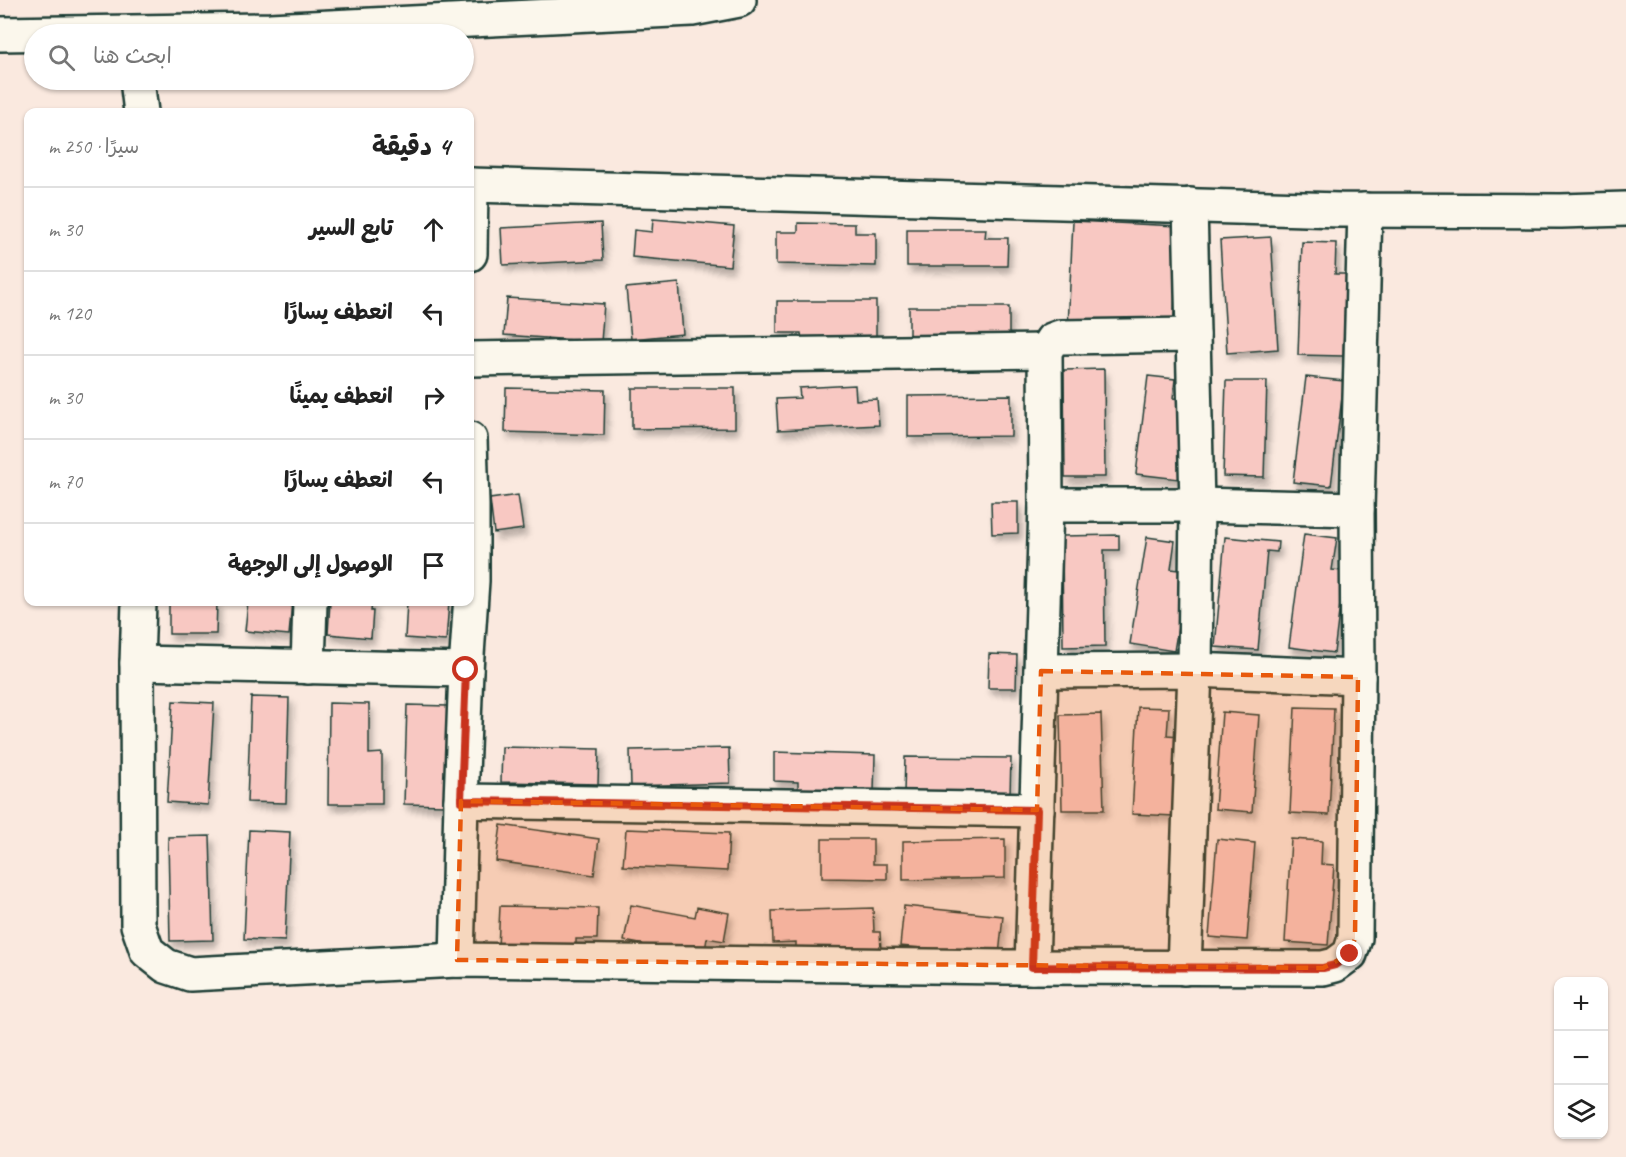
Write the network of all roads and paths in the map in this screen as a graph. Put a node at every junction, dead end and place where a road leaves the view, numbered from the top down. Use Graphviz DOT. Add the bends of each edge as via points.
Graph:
graph roads {
  1 [pos="739,0"];
  2 [pos="391,24"];
  3 [pos="0,34"];
  4 [pos="24,34"];
  5 [pos="138,90"];
  6 [pos="140,108"];
  7 [pos="474,185"];
  8 [pos="1190,205"];
  9 [pos="1626,209"];
  10 [pos="1365,210"];
  11 [pos="1193,334"];
  12 [pos="1045,351"];
  13 [pos="474,359"];
  14 [pos="1046,505"];
  15 [pos="1197,506"];
  16 [pos="1357,509"];
  17 [pos="139,606"];
  18 [pos="310,606"];
  19 [pos="470,606"];
  20 [pos="137,663"];
  21 [pos="308,667"];
  22 [pos="466,670"];
  23 [pos="1041,670"];
  24 [pos="1195,670"];
  25 [pos="1358,677"];
  26 [pos="461,801"];
  27 [pos="1037,810"];
  28 [pos="457,960"];
  29 [pos="1032,967"];
  30 [pos="1184,968"];
  1 -- 2 [label="street" via="692,9"];
  3 -- 4 [label="street"];
  5 -- 6 [label="street"];
  7 -- 8 [label="street"];
  8 -- 10 [label="street"];
  8 -- 11 [label="street"];
  9 -- 10 [label="street"];
  10 -- 16 [label="street"];
  11 -- 12 [label="street" via="1060,337 1052,340"];
  11 -- 15 [label="street"];
  12 -- 13 [label="street"];
  12 -- 14 [label="street"];
  14 -- 15 [label="street"];
  14 -- 23 [label="street"];
  15 -- 16 [label="street"];
  15 -- 24 [label="street"];
  16 -- 25 [label="street"];
  17 -- 20 [label="street"];
  18 -- 21 [label="street"];
  19 -- 22 [label="street"];
  20 -- 21 [label="street"];
  20 -- 28 [label="street" via="138,925 147,951 166,966 190,974"];
  21 -- 22 [label="street"];
  22 -- 26 [label="street"];
  23 -- 24 [label="street"];
  23 -- 27 [label="street"];
  24 -- 25 [label="street"];
  24 -- 30 [label="street"];
  25 -- 30 [label="street" via="1355,938 1350,954 1323,968"];
  26 -- 27 [label="street"];
  26 -- 28 [label="street"];
  27 -- 29 [label="street"];
  28 -- 29 [label="street"];
  29 -- 30 [label="street"];
}
